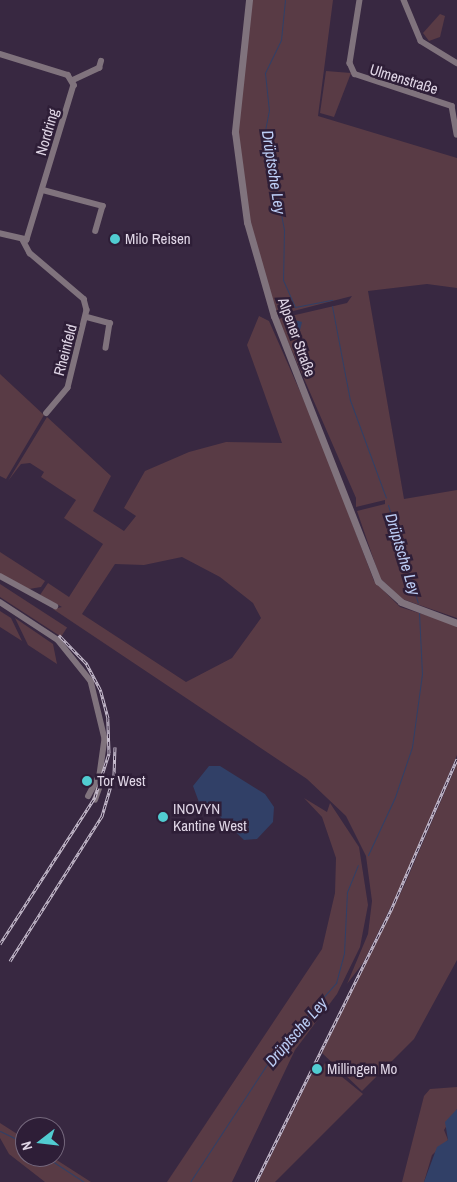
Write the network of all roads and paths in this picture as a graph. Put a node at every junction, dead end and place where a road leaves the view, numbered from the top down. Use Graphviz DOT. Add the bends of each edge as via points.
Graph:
graph roads {
  1 [pos="249,0"];
  2 [pos="360,0"];
  3 [pos="404,0"];
  4 [pos="0,54"];
  5 [pos="101,61"];
  6 [pos="457,63"];
  7 [pos="74,80"];
  8 [pos="454,106"];
  9 [pos="457,136"];
  10 [pos="43,190"];
  11 [pos="96,231"];
  12 [pos="0,234"];
  13 [pos="23,240"];
  14 [pos="87,317"];
  15 [pos="106,348"];
  16 [pos="48,413"];
  17 [pos="0,576"];
  18 [pos="0,602"];
  19 [pos="55,606"];
  20 [pos="457,623"];
  21 [pos="104,756"];
  22 [pos="89,796"];
  23 [pos="95,800"];
  1 -- 20 [label="street, Alpener Straße" via="235,132 247,222 274,316 378,581 401,602"];
  2 -- 8 [label="street, Ulmenstraße" via="352,70 363,80"];
  3 -- 6 [label="street" via="420,41"];
  4 -- 7 [label="street"];
  5 -- 7 [label="street" via="99,68"];
  7 -- 10 [label="street, Nordring"];
  8 -- 9 [label="street, Ulmenstraße"];
  10 -- 11 [label="street" via="103,206"];
  10 -- 13 [label="street, Nordring" via="30,235"];
  12 -- 13 [label="street"];
  13 -- 14 [label="street, Rheinfeld" via="30,253 84,299"];
  14 -- 15 [label="street, Rheinfeld" via="110,322"];
  14 -- 16 [label="street, Rheinfeld" via="68,388"];
  17 -- 19 [label="street"];
  18 -- 21 [label="street" via="58,640 82,666 100,702"];
  21 -- 22 [label="street"];
  21 -- 23 [label="street" via="107,762"];
}
